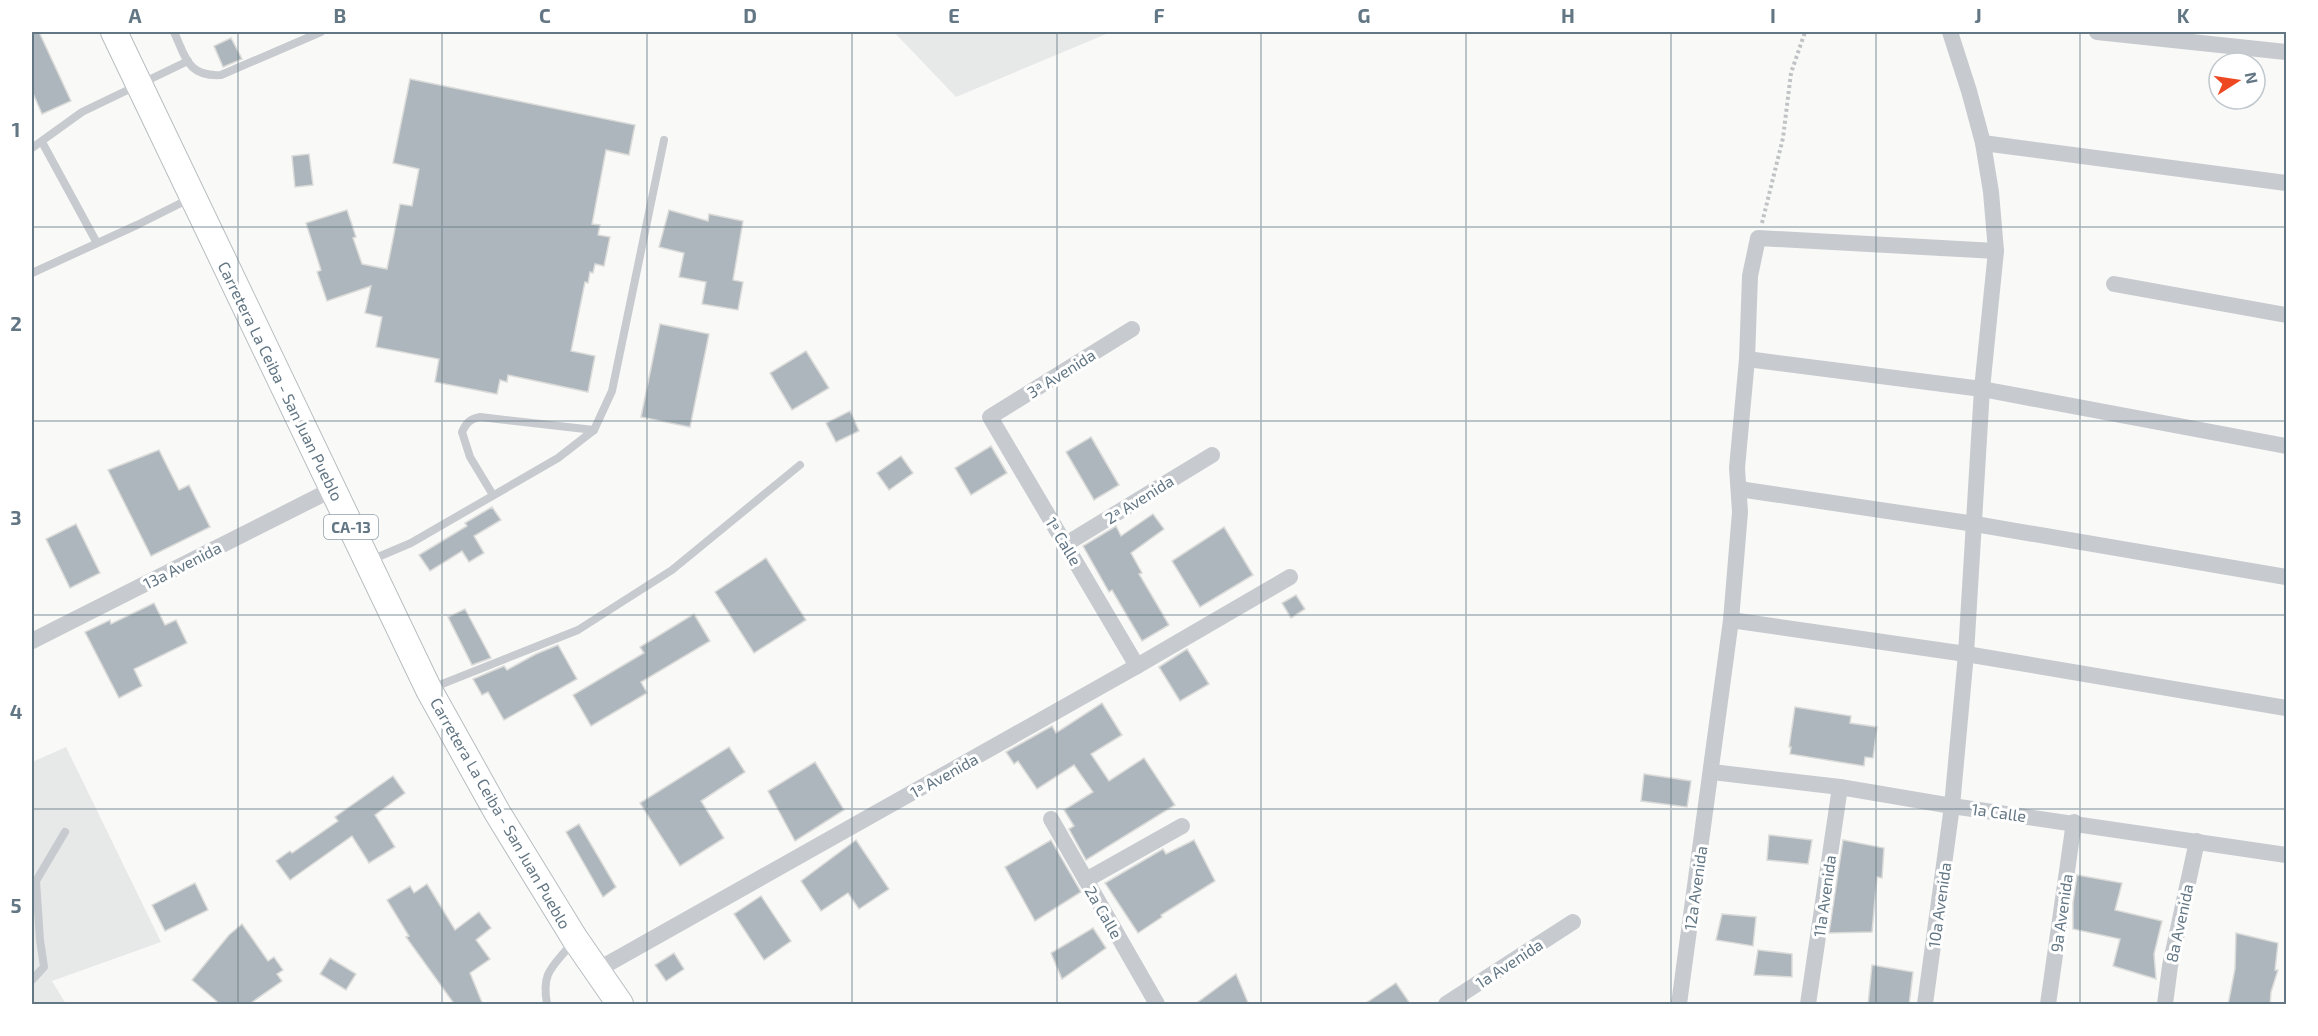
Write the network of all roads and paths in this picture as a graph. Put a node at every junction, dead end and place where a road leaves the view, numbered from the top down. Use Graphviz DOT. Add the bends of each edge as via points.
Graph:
graph roads {
  1 [pos="114,32"];
  2 [pos="174,32"];
  3 [pos="321,32"];
  4 [pos="1805,32"];
  5 [pos="1950,32"];
  6 [pos="2097,32"];
  7 [pos="2286,52"];
  8 [pos="188,61"];
  9 [pos="140,84"];
  10 [pos="664,140"];
  11 [pos="42,142"];
  12 [pos="1983,143"];
  13 [pos="32,148"];
  14 [pos="2286,183"];
  15 [pos="193,197"];
  16 [pos="1758,238"];
  17 [pos="98,243"];
  18 [pos="1996,251"];
  19 [pos="32,273"];
  20 [pos="2114,284"];
  21 [pos="2286,315"];
  22 [pos="1132,329"];
  23 [pos="1747,359"];
  24 [pos="1982,388"];
  25 [pos="990,417"];
  26 [pos="594,430"];
  27 [pos="2286,446"];
  28 [pos="1212,455"];
  29 [pos="800,465"];
  30 [pos="333,489"];
  31 [pos="1739,489"];
  32 [pos="493,495"];
  33 [pos="1975,524"];
  34 [pos="1066,544"];
  35 [pos="368,561"];
  36 [pos="1290,577"];
  37 [pos="2286,578"];
  38 [pos="1731,620"];
  39 [pos="32,641"];
  40 [pos="1966,654"];
  41 [pos="1137,666"];
  42 [pos="429,690"];
  43 [pos="2286,708"];
  44 [pos="1712,772"];
  45 [pos="1840,787"];
  46 [pos="1952,806"];
  47 [pos="1051,819"];
  48 [pos="2074,822"];
  49 [pos="1182,826"];
  50 [pos="64,832"];
  51 [pos="2197,841"];
  52 [pos="2286,855"];
  53 [pos="1086,880"];
  54 [pos="1573,922"];
  55 [pos="575,939"];
  56 [pos="597,970"];
  57 [pos="32,980"];
  58 [pos="547,1005"];
  59 [pos="620,1005"];
  60 [pos="1157,1005"];
  61 [pos="1446,1005"];
  62 [pos="1679,1005"];
  63 [pos="1808,1005"];
  64 [pos="1925,1005"];
  65 [pos="2048,1005"];
  66 [pos="2165,1005"];
  1 -- 9 [label="main road, Carretera La Ceiba - San Juan Pueblo / CA-13"];
  2 -- 8 [label="lane"];
  3 -- 8 [label="lane" via="221,75 205,76"];
  4 -- 16 [label="path" via="1791,73 1783,138"];
  5 -- 12 [label="street, 10a Avenida"];
  6 -- 7 [label="street"];
  8 -- 9 [label="lane"];
  9 -- 11 [label="lane" via="82,112"];
  9 -- 15 [label="main road, Carretera La Ceiba - San Juan Pueblo / CA-13"];
  10 -- 26 [label="lane" via="612,391"];
  11 -- 13 [label="lane"];
  11 -- 17 [label="lane"];
  12 -- 14 [label="street"];
  12 -- 18 [label="street, 10a Avenida"];
  15 -- 17 [label="lane"];
  15 -- 30 [label="main road, Carretera La Ceiba - San Juan Pueblo / CA-13"];
  16 -- 18 [label="street"];
  16 -- 23 [label="street, 12a Avenida" via="1750,276"];
  17 -- 19 [label="lane"];
  18 -- 24 [label="street, 10a Avenida"];
  20 -- 21 [label="street"];
  22 -- 25 [label="street, 3ª Avenida"];
  23 -- 24 [label="street"];
  23 -- 31 [label="street, 12a Avenida" via="1737,468"];
  24 -- 27 [label="street"];
  24 -- 33 [label="street, 10a Avenida"];
  25 -- 34 [label="street, 1ª Calle"];
  26 -- 32 [label="lane" via="558,458"];
  26 -- 32 [label="lane" via="473,419 462,432 470,458"];
  28 -- 34 [label="street, 2ª Avenida"];
  29 -- 42 [label="lane" via="672,570 578,630"];
  30 -- 35 [label="main road, Carretera La Ceiba - San Juan Pueblo / CA-13"];
  30 -- 39 [label="street, 13a Avenida"];
  31 -- 33 [label="street"];
  31 -- 38 [label="street, 12a Avenida"];
  32 -- 35 [label="lane" via="411,543"];
  33 -- 37 [label="street"];
  33 -- 40 [label="street, 10a Avenida"];
  34 -- 41 [label="street, 1ª Calle"];
  35 -- 42 [label="main road, Carretera La Ceiba - San Juan Pueblo / CA-13"];
  36 -- 41 [label="street, 1ª Avenida"];
  38 -- 40 [label="street"];
  38 -- 44 [label="street, 12a Avenida"];
  40 -- 43 [label="street"];
  40 -- 46 [label="street, 10a Avenida"];
  41 -- 56 [label="street, 1ª Avenida"];
  42 -- 55 [label="main road, Carretera La Ceiba - San Juan Pueblo / CA-13" via="497,812"];
  44 -- 45 [label="street, 1a Calle"];
  44 -- 62 [label="street, 12a Avenida"];
  45 -- 46 [label="street, 1a Calle"];
  45 -- 63 [label="street, 11a Avenida"];
  46 -- 48 [label="street, 1a Calle"];
  46 -- 64 [label="street, 10a Avenida"];
  47 -- 53 [label="street, 2a Calle"];
  48 -- 51 [label="street, 1a Calle"];
  48 -- 65 [label="street, 9a Avenida"];
  49 -- 53 [label="street"];
  50 -- 57 [label="lane" via="36,881 44,967"];
  51 -- 52 [label="street, 1a Calle"];
  51 -- 66 [label="street, 8a Avenida"];
  53 -- 60 [label="street, 2a Calle"];
  54 -- 61 [label="street, 1a Avenida"];
  55 -- 56 [label="main road, Carretera La Ceiba - San Juan Pueblo / CA-13"];
  55 -- 58 [label="lane" via="545,977"];
  56 -- 59 [label="main road, Carretera La Ceiba - San Juan Pueblo / CA-13"];
}
